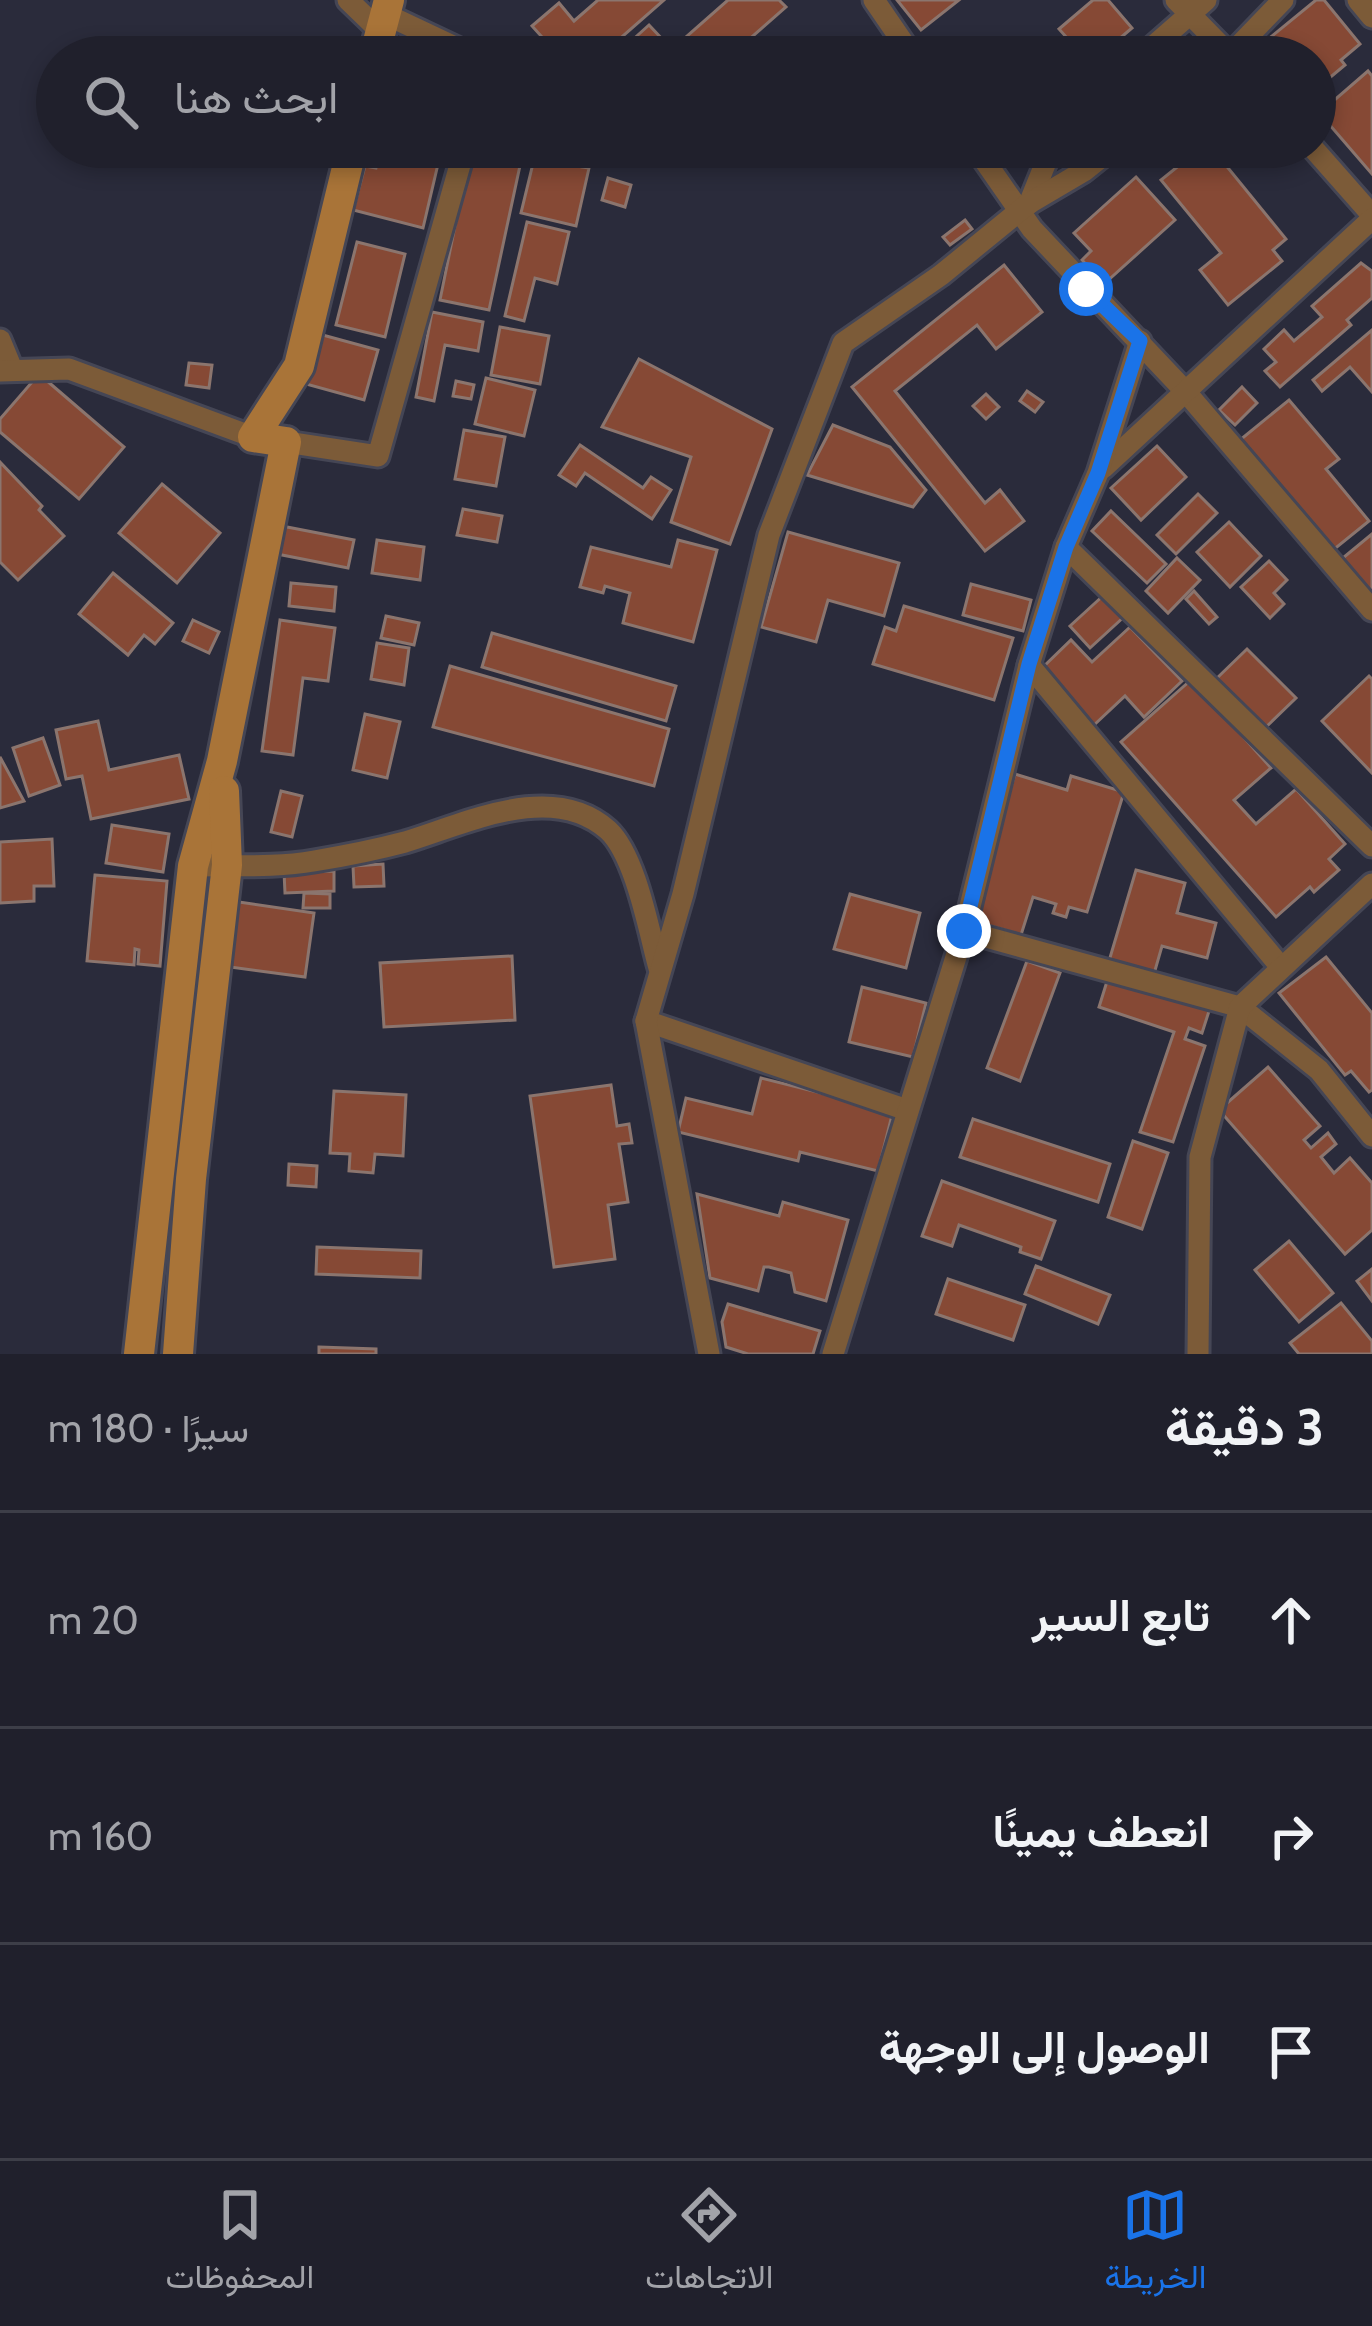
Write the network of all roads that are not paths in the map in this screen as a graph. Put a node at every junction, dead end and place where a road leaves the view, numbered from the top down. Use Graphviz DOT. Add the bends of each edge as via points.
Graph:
graph roads {
  1 [pos="348,0"];
  2 [pos="874,0"];
  3 [pos="1283,0"];
  4 [pos="1358,0"];
  5 [pos="1191,5"];
  6 [pos="1372,17"];
  7 [pos="386,18"];
  8 [pos="428,36"];
  9 [pos="899,36"];
  10 [pos="1161,36"];
  11 [pos="1215,36"];
  12 [pos="1249,36"];
  13 [pos="347,168"];
  14 [pos="459,168"];
  15 [pos="992,168"];
  16 [pos="1042,168"];
  17 [pos="1088,168"];
  18 [pos="1330,168"];
  19 [pos="1023,208"];
  20 [pos="1372,217"];
  21 [pos="0,340"];
  22 [pos="1140,341"];
  23 [pos="6,370"];
  24 [pos="1185,391"];
  25 [pos="253,437"];
  26 [pos="286,442"];
  27 [pos="1098,473"];
  28 [pos="1066,547"];
  29 [pos="1372,610"];
  30 [pos="1029,664"];
  31 [pos="222,761"];
  32 [pos="1372,846"];
  33 [pos="227,865"];
  34 [pos="194,866"];
  35 [pos="1372,884"];
  36 [pos="964,931"];
  37 [pos="1280,966"];
  38 [pos="660,971"];
  39 [pos="1240,1007"];
  40 [pos="646,1021"];
  41 [pos="908,1110"];
  42 [pos="1372,1136"];
  43 [pos="159,1179"];
  44 [pos="191,1179"];
  45 [pos="139,1354"];
  46 [pos="178,1354"];
  47 [pos="710,1354"];
  48 [pos="833,1354"];
  49 [pos="1198,1354"];
  1 -- 7 [label="street"];
  2 -- 9 [label="street"];
  3 -- 12 [label="street"];
  4 -- 6 [label="street"];
  5 -- 10 [label="street"];
  5 -- 11 [label="street"];
  7 -- 8 [label="street"];
  13 -- 25 [label="main road" via="299,367"];
  14 -- 26 [label="street" via="378,456"];
  15 -- 19 [label="street"];
  16 -- 19 [label="street"];
  17 -- 19 [label="street"];
  18 -- 20 [label="street"];
  19 -- 22 [label="street" via="1086,289"];
  19 -- 38 [label="street" via="843,344 769,535"];
  20 -- 24 [label="street"];
  21 -- 23 [label="street"];
  22 -- 24 [label="street"];
  22 -- 27 [label="street"];
  23 -- 25 [label="street" via="69,369"];
  24 -- 27 [label="street"];
  24 -- 29 [label="street"];
  25 -- 26 [label="main road"];
  26 -- 31 [label="main road"];
  27 -- 28 [label="street"];
  28 -- 30 [label="street"];
  28 -- 32 [label="street"];
  30 -- 36 [label="street"];
  30 -- 37 [label="street"];
  31 -- 33 [label="main road"];
  31 -- 34 [label="main road"];
  33 -- 34 [label="street"];
  33 -- 38 [label="street" via="308,862 495,813 569,810 612,834"];
  33 -- 44 [label="main road"];
  34 -- 43 [label="main road"];
  35 -- 37 [label="street"];
  36 -- 39 [label="street"];
  36 -- 41 [label="street"];
  37 -- 39 [label="street"];
  38 -- 40 [label="street"];
  39 -- 42 [label="street" via="1319,1070"];
  39 -- 49 [label="street" via="1200,1156"];
  40 -- 41 [label="street"];
  40 -- 47 [label="street"];
  41 -- 48 [label="street"];
  43 -- 44 [label="main road"];
  43 -- 45 [label="main road"];
  44 -- 46 [label="main road"];
}
